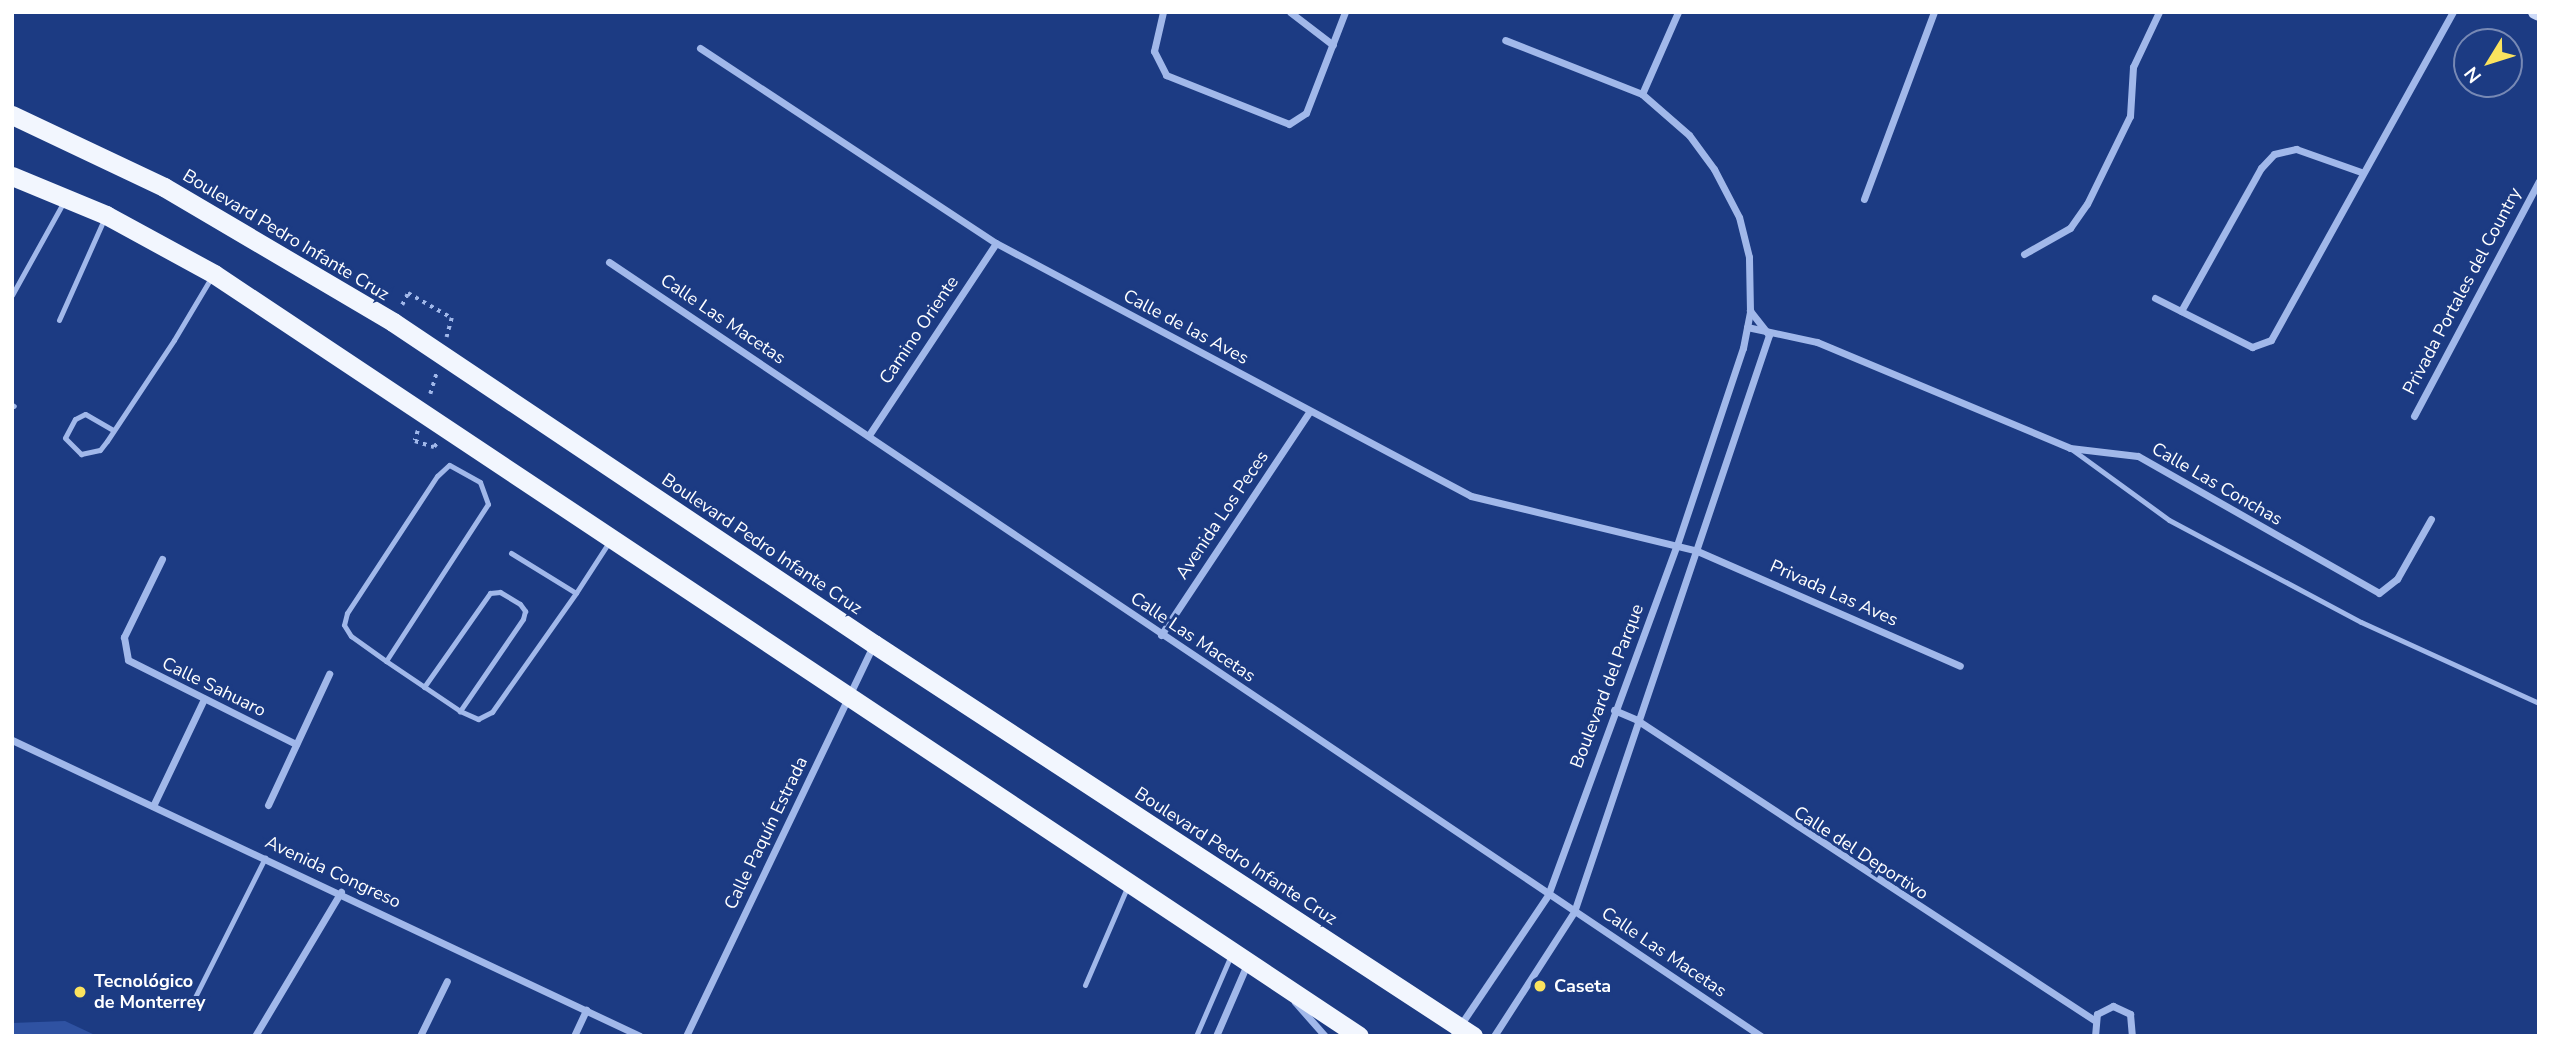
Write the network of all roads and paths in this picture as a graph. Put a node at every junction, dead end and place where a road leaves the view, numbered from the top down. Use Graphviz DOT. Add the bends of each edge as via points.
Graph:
graph roads {
  1 [pos="1163,12"];
  2 [pos="1290,12"];
  3 [pos="1345,12"];
  4 [pos="1678,12"];
  5 [pos="1934,12"];
  6 [pos="2159,12"];
  7 [pos="2453,12"];
  8 [pos="1505,40"];
  9 [pos="1333,45"];
  10 [pos="700,48"];
  11 [pos="1642,94"];
  12 [pos="12,116"];
  13 [pos="2361,172"];
  14 [pos="12,176"];
  15 [pos="2539,181"];
  16 [pos="66,197"];
  17 [pos="1864,199"];
  18 [pos="106,215"];
  19 [pos="996,243"];
  20 [pos="2025,254"];
  21 [pos="609,262"];
  22 [pos="214,274"];
  23 [pos="12,295"];
  24 [pos="2155,298"];
  25 [pos="1750,311"];
  26 [pos="2181,311"];
  27 [pos="59,320"];
  28 [pos="1747,327"];
  29 [pos="1769,335"];
  30 [pos="1309,412"];
  31 [pos="2414,416"];
  32 [pos="113,430"];
  33 [pos="869,435"];
  34 [pos="2070,449"];
  35 [pos="2431,519"];
  36 [pos="611,538"];
  37 [pos="1677,545"];
  38 [pos="1695,550"];
  39 [pos="511,553"];
  40 [pos="162,559"];
  41 [pos="576,593"];
  42 [pos="1161,635"];
  43 [pos="874,644"];
  44 [pos="386,661"];
  45 [pos="1960,666"];
  46 [pos="329,674"];
  47 [pos="424,687"];
  48 [pos="850,694"];
  49 [pos="204,699"];
  50 [pos="2539,703"];
  51 [pos="1614,710"];
  52 [pos="460,711"];
  53 [pos="1637,720"];
  54 [pos="12,740"];
  55 [pos="296,744"];
  56 [pos="268,805"];
  57 [pos="153,806"];
  58 [pos="265,858"];
  59 [pos="1130,879"];
  60 [pos="341,892"];
  61 [pos="1548,895"];
  62 [pos="1574,912"];
  63 [pos="1241,954"];
  64 [pos="1266,971"];
  65 [pos="447,981"];
  66 [pos="1085,985"];
  67 [pos="191,1005"];
  68 [pos="586,1010"];
  69 [pos="2094,1020"];
  70 [pos="1461,1033"];
  71 [pos="255,1036"];
  72 [pos="421,1036"];
  73 [pos="574,1036"];
  74 [pos="640,1036"];
  75 [pos="687,1036"];
  76 [pos="1196,1036"];
  77 [pos="1216,1036"];
  78 [pos="1325,1036"];
  79 [pos="1359,1036"];
  80 [pos="1494,1036"];
  81 [pos="1761,1036"];
  82 [pos="2095,1036"];
  83 [pos="2132,1036"];
  1 -- 9 [label="street" via="1154,51 1160,69 1280,123 1298,121 1306,113"];
  2 -- 9 [label="street"];
  3 -- 9 [label="street"];
  4 -- 11 [label="street"];
  5 -- 17 [label="street"];
  6 -- 20 [label="street" via="2133,66 2130,116 2083,211 2070,228"];
  7 -- 13 [label="street"];
  8 -- 11 [label="street, Boulevard del Parque"];
  10 -- 19 [label="street, Calle de las Aves"];
  11 -- 25 [label="street, Boulevard del Parque" via="1689,135 1729,194 1745,236"];
  12 -- 43 [label="highway, Boulevard Pedro Infante Cruz" via="164,187 393,323"];
  13 -- 26 [label="street" via="2296,149 2274,154 2261,168"];
  13 -- 26 [label="street" via="2271,340 2252,347"];
  14 -- 16 [label="highway"];
  15 -- 31 [label="street, Privada Portales del Country"];
  16 -- 18 [label="highway"];
  16 -- 23 [label="lane"];
  18 -- 22 [label="highway"];
  18 -- 27 [label="lane"];
  19 -- 30 [label="street, Calle de las Aves"];
  19 -- 33 [label="street, Camino Oriente"];
  21 -- 33 [label="street, Calle Las Macetas"];
  22 -- 32 [label="lane"];
  22 -- 36 [label="highway"];
  24 -- 26 [label="street"];
  25 -- 28 [label="street, Boulevard del Parque"];
  25 -- 29 [label="street"];
  28 -- 29 [label="street, Calle Las Conchas"];
  28 -- 37 [label="street, Boulevard del Parque"];
  29 -- 34 [label="street, Calle Las Conchas" via="1817,342"];
  29 -- 38 [label="street, Boulevard del Parque"];
  30 -- 37 [label="street, Calle de las Aves" via="1471,496"];
  30 -- 42 [label="street, Avenida Los Peces"];
  32 -- 32 [label="lane" via="100,450 88,456 65,438 75,419 85,414"];
  33 -- 42 [label="street, Calle Las Macetas"];
  34 -- 35 [label="street, Calle Las Conchas" via="2138,456 2379,593 2397,579"];
  34 -- 50 [label="lane" via="2169,520 2361,622"];
  36 -- 41 [label="lane"];
  36 -- 48 [label="highway"];
  37 -- 38 [label="street, Calle de las Aves"];
  37 -- 51 [label="street, Boulevard del Parque"];
  38 -- 45 [label="street, Privada Las Aves"];
  38 -- 53 [label="street, Boulevard del Parque"];
  39 -- 41 [label="lane"];
  40 -- 49 [label="street, Calle Sahuaro" via="124,637 124,653 134,665"];
  41 -- 52 [label="lane" via="492,712 478,719"];
  42 -- 61 [label="street, Calle Las Macetas"];
  43 -- 48 [label="street, Calle Paquín Estrada"];
  43 -- 70 [label="highway, Boulevard Pedro Infante Cruz"];
  44 -- 44 [label="lane" via="488,504 484,487 454,466 437,476 344,619 351,636"];
  44 -- 47 [label="lane"];
  46 -- 55 [label="street"];
  47 -- 52 [label="lane"];
  47 -- 52 [label="lane" via="490,593 500,592 520,604 526,611 523,619"];
  48 -- 59 [label="highway"];
  48 -- 75 [label="street, Calle Paquín Estrada"];
  49 -- 55 [label="street, Calle Sahuaro"];
  49 -- 57 [label="street"];
  51 -- 53 [label="street, Calle del Deportivo"];
  51 -- 61 [label="street, Boulevard del Parque"];
  53 -- 62 [label="street, Boulevard del Parque"];
  53 -- 69 [label="street, Calle del Deportivo"];
  54 -- 57 [label="street, Avenida Congreso"];
  55 -- 56 [label="street"];
  57 -- 58 [label="street, Avenida Congreso"];
  58 -- 60 [label="street, Avenida Congreso"];
  58 -- 67 [label="lane"];
  59 -- 63 [label="highway"];
  59 -- 66 [label="lane"];
  60 -- 68 [label="street, Avenida Congreso"];
  60 -- 71 [label="street"];
  61 -- 62 [label="street, Calle Las Macetas"];
  61 -- 70 [label="street, Boulevard del Parque"];
  62 -- 80 [label="street, Boulevard del Parque"];
  62 -- 81 [label="street, Calle Las Macetas"];
  63 -- 64 [label="highway"];
  63 -- 76 [label="lane"];
  63 -- 77 [label="street"];
  64 -- 78 [label="street"];
  64 -- 79 [label="highway"];
  65 -- 72 [label="street"];
  68 -- 73 [label="street"];
  68 -- 74 [label="street, Avenida Congreso"];
  69 -- 82 [label="street"];
  69 -- 83 [label="street" via="2101,1010 2120,1007 2133,1020"];
}
